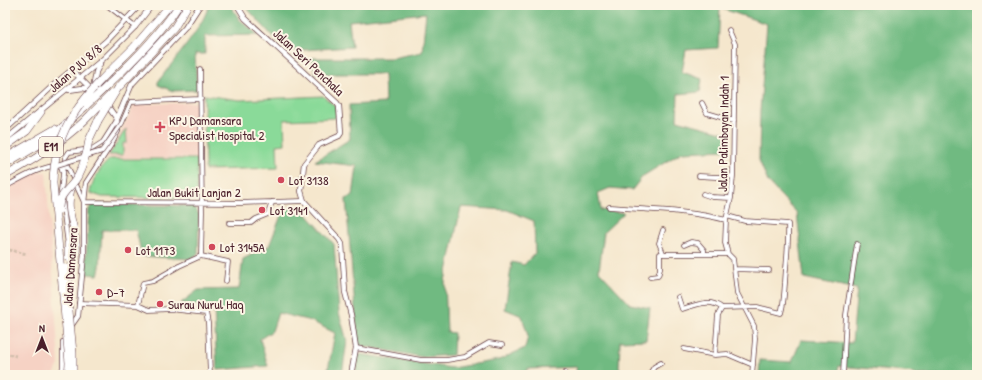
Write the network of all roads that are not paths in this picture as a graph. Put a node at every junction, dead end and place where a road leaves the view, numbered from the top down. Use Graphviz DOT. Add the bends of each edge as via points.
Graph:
graph roads {
  1 [pos="107,5"];
  2 [pos="140,5"];
  3 [pos="152,5"];
  4 [pos="170,5"];
  5 [pos="179,5"];
  6 [pos="188,5"];
  7 [pos="200,5"];
  8 [pos="237,5"];
  9 [pos="126,20"];
  10 [pos="135,27"];
  11 [pos="729,30"];
  12 [pos="103,59"];
  13 [pos="200,68"];
  14 [pos="72,70"];
  15 [pos="81,79"];
  16 [pos="118,88"];
  17 [pos="67,90"];
  18 [pos="94,92"];
  19 [pos="202,99"];
  20 [pos="702,103"];
  21 [pos="109,108"];
  22 [pos="41,112"];
  23 [pos="72,118"];
  24 [pos="117,119"];
  25 [pos="734,121"];
  26 [pos="5,130"];
  27 [pos="5,140"];
  28 [pos="103,142"];
  29 [pos="5,147"];
  30 [pos="84,150"];
  31 [pos="92,150"];
  32 [pos="104,151"];
  33 [pos="54,157"];
  34 [pos="5,158"];
  35 [pos="65,159"];
  36 [pos="5,164"];
  37 [pos="57,165"];
  38 [pos="62,175"];
  39 [pos="5,176"];
  40 [pos="699,176"];
  41 [pos="733,176"];
  42 [pos="86,182"];
  43 [pos="74,185"];
  44 [pos="5,187"];
  45 [pos="703,194"];
  46 [pos="731,198"];
  47 [pos="304,200"];
  48 [pos="84,202"];
  49 [pos="272,202"];
  50 [pos="202,203"];
  51 [pos="609,207"];
  52 [pos="726,218"];
  53 [pos="229,223"];
  54 [pos="663,230"];
  55 [pos="68,244"];
  56 [pos="856,244"];
  57 [pos="684,245"];
  58 [pos="663,253"];
  59 [pos="704,254"];
  60 [pos="728,254"];
  61 [pos="75,256"];
  62 [pos="200,256"];
  63 [pos="734,269"];
  64 [pos="769,270"];
  65 [pos="650,277"];
  66 [pos="226,281"];
  67 [pos="678,297"];
  68 [pos="79,303"];
  69 [pos="138,305"];
  70 [pos="744,307"];
  71 [pos="722,308"];
  72 [pos="68,331"];
  73 [pos="64,342"];
  74 [pos="502,345"];
  75 [pos="356,348"];
  76 [pos="684,349"];
  77 [pos="715,355"];
  78 [pos="661,362"];
  79 [pos="753,364"];
  80 [pos="60,375"];
  81 [pos="67,375"];
  82 [pos="73,375"];
  83 [pos="210,375"];
  84 [pos="351,375"];
  85 [pos="649,375"];
  86 [pos="752,375"];
  87 [pos="842,375"];
  1 -- 9 [label="street"];
  2 -- 9 [label="street, Jalan PJU 8/8"];
  3 -- 10 [label="street, Jalan PJU 8/8"];
  4 -- 81 [label="highway, bridge" via="78,106 62,134 55,159 53,183 69,363"];
  5 -- 23 [label="highway, E11, bridge" via="171,18 132,62"];
  6 -- 16 [label="highway, E11" via="174,28"];
  7 -- 24 [label="street" via="185,28 132,84"];
  8 -- 47 [label="street, Jalan Seri Penchala" via="245,18 327,92 339,106 339,136 319,145 304,164 301,191"];
  9 -- 10 [label="street"];
  9 -- 14 [label="street, Jalan PJU 8/8"];
  10 -- 12 [label="street, Jalan PJU 8/8"];
  11 -- 25 [label="street, Jalan Palimbayan Indah 1" via="735,44"];
  12 -- 15 [label="street, Jalan PJU 8/8"];
  12 -- 18 [label="street" via="96,72"];
  13 -- 19 [label="street"];
  14 -- 15 [label="street"];
  14 -- 26 [label="street, Jalan PJU 8/8"];
  15 -- 17 [label="street, Jalan PJU 8/8"];
  15 -- 18 [label="street"];
  16 -- 39 [label="highway, E11, bridge" via="82,124 32,161"];
  16 -- 43 [label="highway, bridge" via="89,140 85,161"];
  17 -- 18 [label="street" via="78,88"];
  17 -- 22 [label="street, Jalan PJU 8/8"];
  19 -- 32 [label="street, bridge" via="131,102 122,123"];
  19 -- 50 [label="street"];
  20 -- 25 [label="street" via="707,113"];
  21 -- 24 [label="street"];
  22 -- 27 [label="street, Jalan PJU 8/8"];
  22 -- 29 [label="highway" via="27,130"];
  23 -- 34 [label="highway"];
  23 -- 36 [label="highway, E11" via="49,139"];
  24 -- 28 [label="street"];
  24 -- 32 [label="street" via="117,135"];
  25 -- 41 [label="street, Jalan Palimbayan Indah 1"];
  28 -- 31 [label="street"];
  28 -- 32 [label="street"];
  30 -- 35 [label="street" via="70,152"];
  32 -- 37 [label="street, bridge"];
  32 -- 42 [label="street"];
  33 -- 35 [label="street" via="60,156"];
  35 -- 43 [label="street"];
  35 -- 55 [label="street" via="62,191"];
  37 -- 38 [label="street" via="63,169"];
  37 -- 44 [label="street" via="34,172"];
  40 -- 41 [label="street"];
  41 -- 46 [label="street, Jalan Palimbayan Indah 1"];
  42 -- 43 [label="street" via="83,186"];
  42 -- 48 [label="street, Jalan Damansara"];
  43 -- 48 [label="street"];
  43 -- 61 [label="highway" via="68,203 76,245"];
  43 -- 82 [label="highway, bridge" via="65,191 59,203"];
  45 -- 46 [label="street"];
  46 -- 52 [label="street, Jalan Palimbayan Indah 1"];
  47 -- 49 [label="street, Jalan Bukit Lanjan 2"];
  47 -- 75 [label="street" via="342,244 345,292"];
  48 -- 50 [label="street, Jalan Bukit Lanjan 2"];
  48 -- 68 [label="street, Jalan Damansara" via="84,254"];
  49 -- 50 [label="street, Jalan Bukit Lanjan 2"];
  49 -- 53 [label="street" via="268,214 251,223"];
  50 -- 62 [label="street"];
  51 -- 52 [label="street" via="686,212"];
  52 -- 60 [label="street, Jalan Palimbayan Indah 1" via="724,242"];
  52 -- 70 [label="street" via="788,224 786,292 781,313"];
  54 -- 58 [label="street" via="659,243"];
  55 -- 61 [label="highway" via="68,257 71,259"];
  55 -- 73 [label="street" via="63,269"];
  56 -- 87 [label="street" via="846,315"];
  57 -- 59 [label="street" via="698,243"];
  58 -- 59 [label="street"];
  58 -- 65 [label="street" via="659,257 658,276"];
  59 -- 60 [label="street"];
  60 -- 63 [label="street, Jalan Palimbayan Indah 1" via="733,259"];
  61 -- 72 [label="highway" via="69,272 72,308"];
  62 -- 66 [label="street" via="227,261"];
  62 -- 69 [label="street" via="153,281 143,283"];
  63 -- 64 [label="street"];
  63 -- 70 [label="street, Jalan Palimbayan Indah 1" via="737,293"];
  67 -- 71 [label="street" via="682,309 702,302 719,305"];
  68 -- 69 [label="street"];
  68 -- 72 [label="street, Jalan Damansara" via="78,316"];
  69 -- 83 [label="street" via="149,310 170,309 207,314"];
  70 -- 71 [label="street"];
  70 -- 79 [label="street, Jalan Palimbayan Indah 1" via="754,326"];
  71 -- 77 [label="street" via="718,315"];
  72 -- 81 [label="street"];
  73 -- 80 [label="street" via="63,368"];
  74 -- 75 [label="street" via="489,344 465,357 447,360 421,360"];
  75 -- 84 [label="street"];
  76 -- 77 [label="street"];
  77 -- 79 [label="street" via="727,354"];
  78 -- 85 [label="street"];
  79 -- 86 [label="street, Jalan Palimbayan Indah 1"];
}
